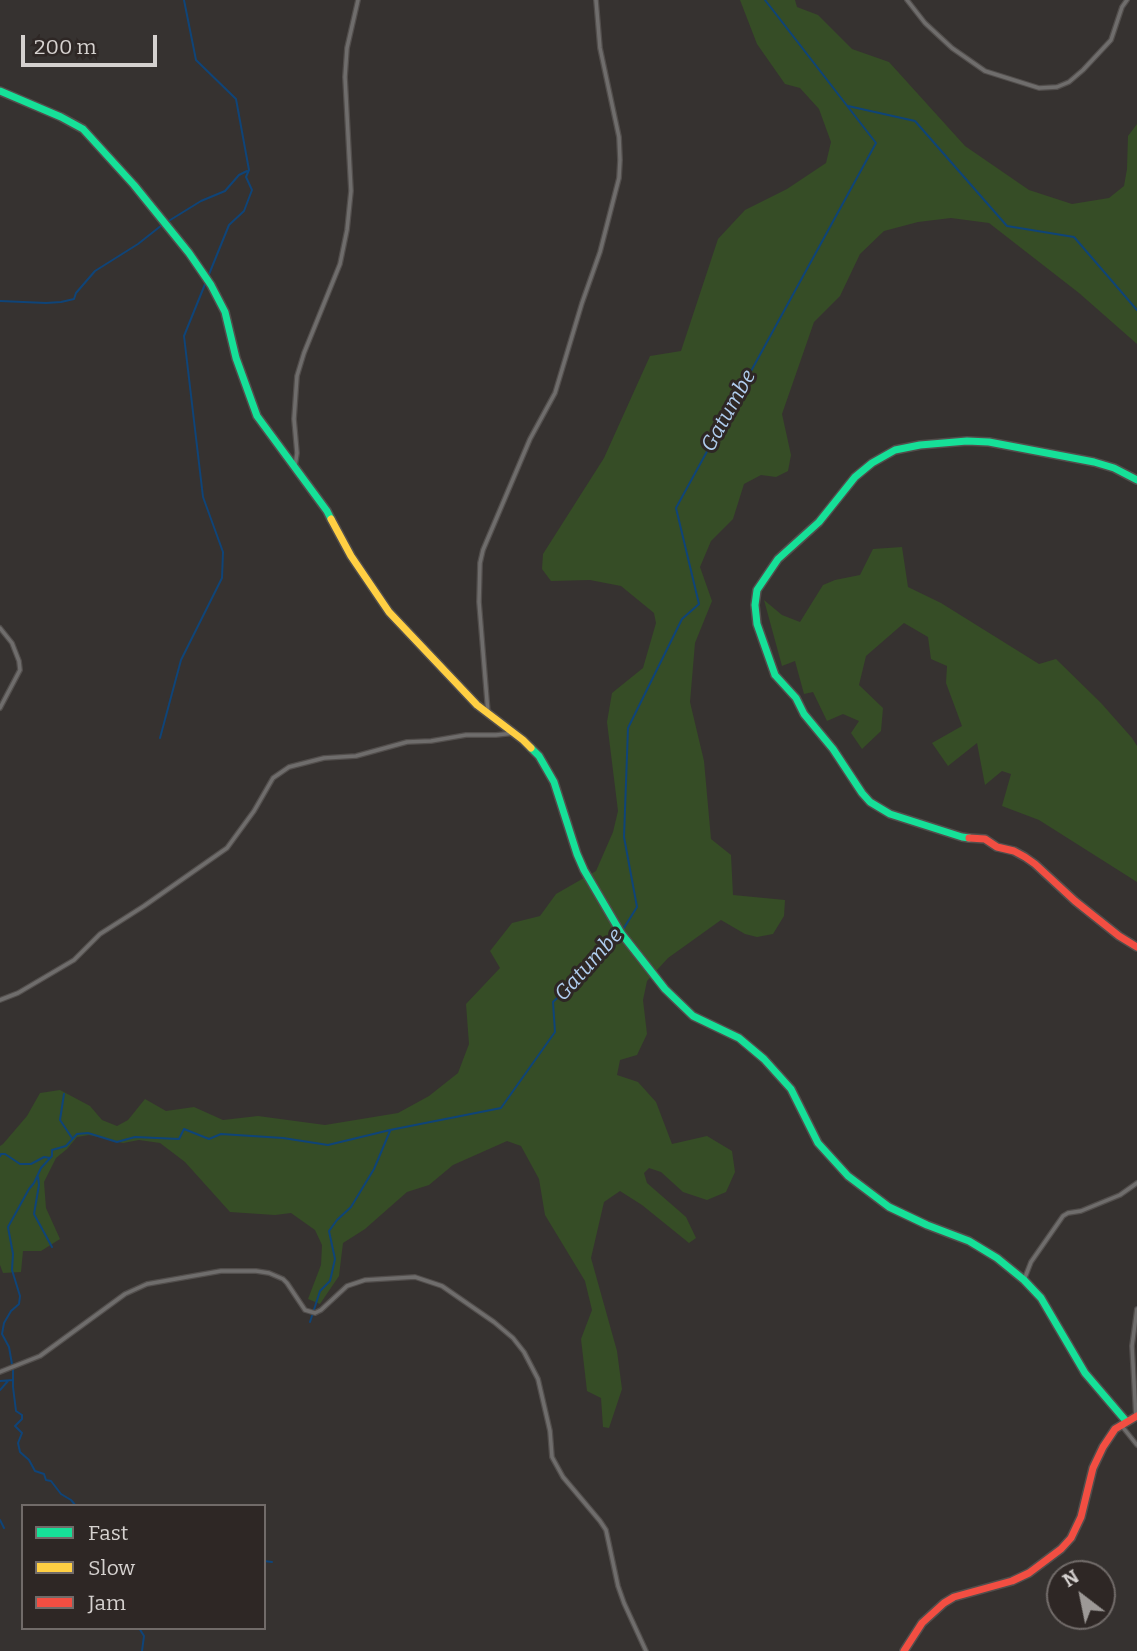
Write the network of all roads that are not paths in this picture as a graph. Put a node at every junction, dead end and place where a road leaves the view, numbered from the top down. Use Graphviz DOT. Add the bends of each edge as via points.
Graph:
graph roads {
  1 [pos="358,0"];
  2 [pos="596,0"];
  3 [pos="907,0"];
  4 [pos="1127,0"];
  5 [pos="0,91"];
  6 [pos="295,466"];
  7 [pos="1137,480"];
  8 [pos="0,628"];
  9 [pos="0,708"];
  10 [pos="488,715"];
  11 [pos="514,733"];
  12 [pos="1137,947"];
  13 [pos="0,1000"];
  14 [pos="1137,1183"];
  15 [pos="1024,1280"];
  16 [pos="1137,1309"];
  17 [pos="0,1372"];
  18 [pos="1137,1417"];
  19 [pos="1124,1423"];
  20 [pos="1137,1445"];
  21 [pos="646,1651"];
  22 [pos="905,1651"];
  1 -- 6 [label="street" via="345,77 351,191 346,230 340,264 297,376"];
  2 -- 10 [label="street" via="600,48 619,137 619,178 555,393 530,439 483,550 480,601"];
  3 -- 4 [label="street" via="952,48 985,72 1039,88 1069,82 1089,64 1111,40"];
  5 -- 6 [label="main road" via="83,129 177,237 225,312 257,416"];
  6 -- 10 [label="main road" via="380,601"];
  7 -- 12 [label="main road" via="1094,462 989,442 895,450 855,477 819,522 769,569 757,590 755,605 775,675 870,802 890,814 1014,851"];
  8 -- 9 [label="street" via="12,643 20,670"];
  10 -- 11 [label="main road"];
  11 -- 13 [label="street" via="407,742 289,767 273,778 226,848 100,934 74,960"];
  11 -- 15 [label="main road" via="546,766 584,870 621,933 671,996 693,1016 747,1043 764,1059 791,1089 818,1143 848,1176 889,1207 969,1241"];
  14 -- 15 [label="street" via="1121,1195 1063,1216"];
  15 -- 19 [label="main road" via="1041,1298 1076,1358"];
  16 -- 18 [label="street" via="1132,1346"];
  17 -- 21 [label="street" via="46,1352 125,1294 148,1284 221,1271 269,1273 287,1283 305,1310 315,1313 347,1286 365,1280 415,1277 442,1286 494,1322 524,1352 538,1379 552,1457 606,1530 618,1586"];
  18 -- 19 [label="main road"];
  19 -- 20 [label="street"];
  19 -- 22 [label="main road" via="1103,1447 1081,1517 1061,1549 1012,1581 944,1603 922,1623"];
}
